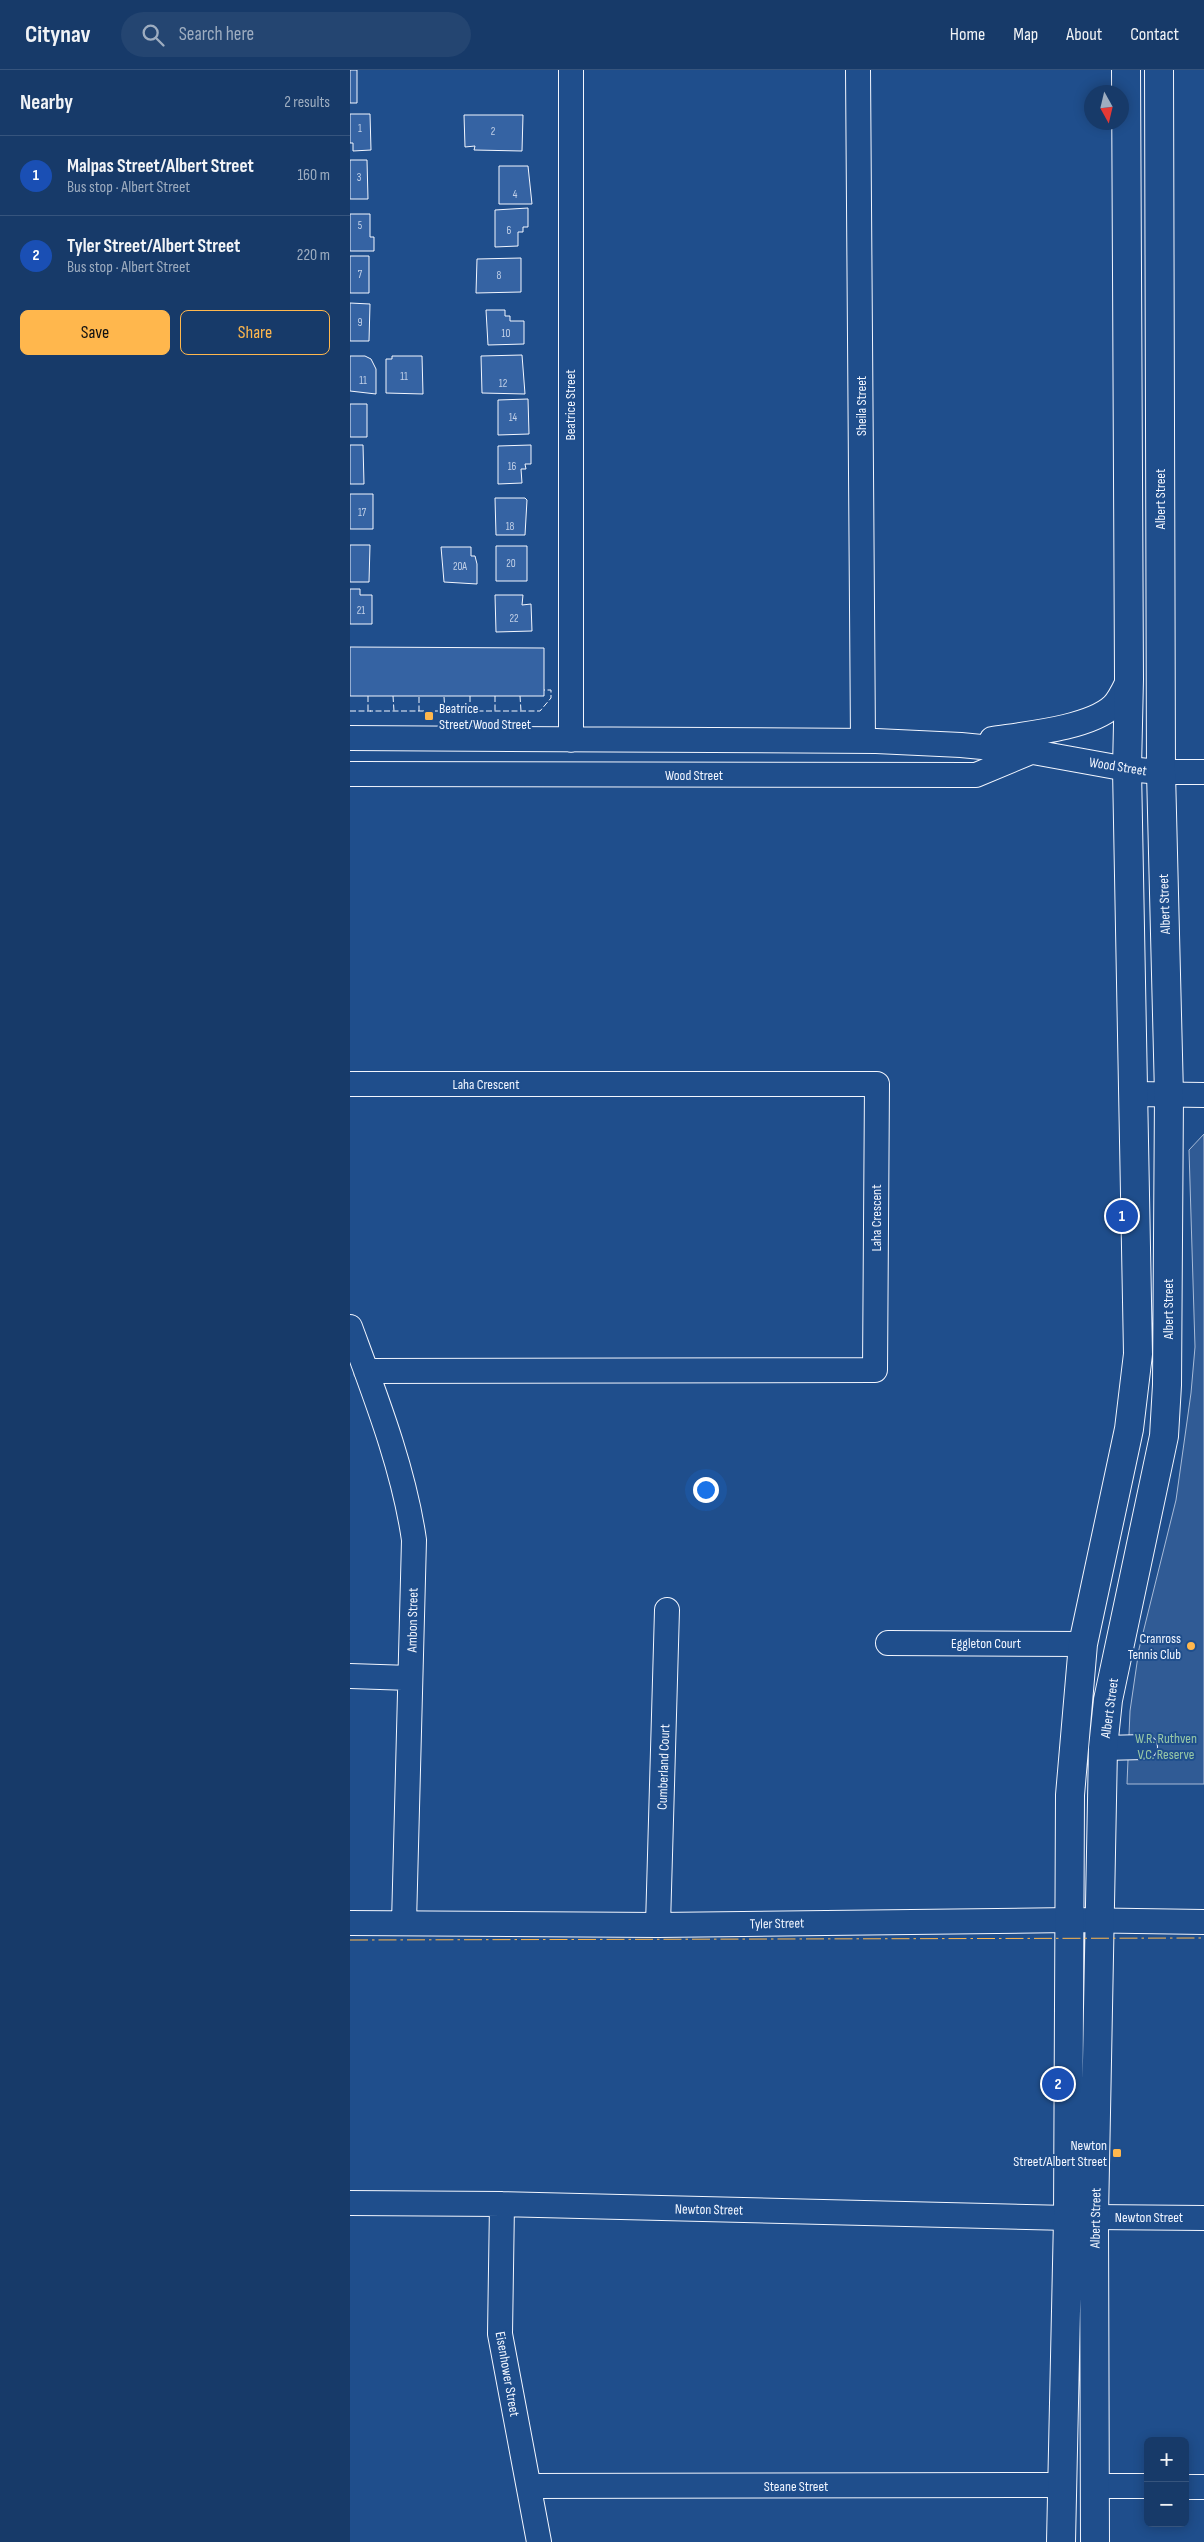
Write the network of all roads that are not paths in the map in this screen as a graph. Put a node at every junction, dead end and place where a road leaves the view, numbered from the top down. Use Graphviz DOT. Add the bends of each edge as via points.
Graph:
graph roads {
  1 [pos="571,70"];
  2 [pos="858,70"];
  3 [pos="1126,70"];
  4 [pos="1159,70"];
  5 [pos="1127,331"];
  6 [pos="1159,331"];
  7 [pos="1129,679"];
  8 [pos="350,738"];
  9 [pos="571,740"];
  10 [pos="863,741"];
  11 [pos="961,745"];
  12 [pos="1033,752"];
  13 [pos="1127,769"];
  14 [pos="1161,772"];
  15 [pos="1204,772"];
  16 [pos="350,774"];
  17 [pos="350,1084"];
  18 [pos="1132,1094"];
  19 [pos="1170,1095"];
  20 [pos="1204,1095"];
  21 [pos="350,1327"];
  22 [pos="366,1371"];
  23 [pos="1129,1428"];
  24 [pos="1164,1436"];
  25 [pos="668,1610"];
  26 [pos="888,1643"];
  27 [pos="1083,1644"];
  28 [pos="350,1676"];
  29 [pos="410,1678"];
  30 [pos="1145,1747"];
  31 [pos="1103,1748"];
  32 [pos="1070,1920"];
  33 [pos="1102,1922"];
  34 [pos="1204,1922"];
  35 [pos="350,1923"];
  36 [pos="404,1923"];
  37 [pos="658,1925"];
  38 [pos="350,2203"];
  39 [pos="502,2204"];
  40 [pos="1094,2217"];
  41 [pos="1068,2218"];
  42 [pos="1204,2218"];
  43 [pos="1063,2485"];
  44 [pos="529,2486"];
  45 [pos="1096,2486"];
  46 [pos="1144,2486"];
  47 [pos="1189,2487"];
  48 [pos="1204,2487"];
  49 [pos="539,2542"];
  50 [pos="1061,2542"];
  51 [pos="1095,2542"];
  1 -- 9 [label="street, Beatrice Street"];
  2 -- 10 [label="street, Sheila Street"];
  3 -- 5 [label="highway, Albert Street"];
  4 -- 6 [label="highway, Albert Street"];
  5 -- 6 [label="highway"];
  5 -- 7 [label="highway, Albert Street"];
  6 -- 14 [label="highway, Albert Street"];
  7 -- 11 [label="street" via="1115,704 1101,716 1052,729"];
  7 -- 13 [label="highway, Albert Street"];
  8 -- 9 [label="street, Wood Street"];
  9 -- 10 [label="street, Wood Street"];
  10 -- 11 [label="street, Wood Street"];
  11 -- 12 [label="street, Wood Street"];
  12 -- 13 [label="street, Wood Street"];
  12 -- 16 [label="street, Wood Street" via="976,775"];
  13 -- 14 [label="street, Wood Street"];
  13 -- 18 [label="highway, Albert Street"];
  14 -- 15 [label="street, Wood Street"];
  14 -- 19 [label="highway, Albert Street"];
  17 -- 22 [label="street, Laha Crescent" via="877,1084 876,1370"];
  18 -- 19 [label="street"];
  18 -- 23 [label="highway, Albert Street" via="1138,1354"];
  19 -- 20 [label="street"];
  19 -- 24 [label="highway, Albert Street"];
  21 -- 22 [label="street, Ambon Street"];
  22 -- 29 [label="street, Ambon Street" via="407,1500 414,1540"];
  23 -- 24 [label="highway"];
  23 -- 27 [label="highway, Albert Street"];
  24 -- 31 [label="highway, Albert Street" via="1108,1700"];
  25 -- 37 [label="street, Cumberland Court"];
  26 -- 27 [label="street, Eggleton Court"];
  27 -- 32 [label="highway, Albert Street" via="1070,1795"];
  28 -- 29 [label="street"];
  29 -- 36 [label="street, Ambon Street"];
  30 -- 31 [label="street"];
  31 -- 33 [label="highway, Albert Street"];
  32 -- 33 [label="street, Tyler Street"];
  32 -- 37 [label="street, Tyler Street"];
  32 -- 41 [label="highway, Albert Street"];
  33 -- 34 [label="street, Tyler Street"];
  33 -- 40 [label="highway, Albert Street"];
  35 -- 36 [label="street, Tyler Street"];
  36 -- 37 [label="street, Tyler Street"];
  38 -- 39 [label="street, Newton Street"];
  39 -- 41 [label="street, Newton Street"];
  39 -- 44 [label="street, Eisenhower Street" via="500,2334"];
  40 -- 42 [label="street, Newton Street"];
  40 -- 45 [label="highway, Albert Street"];
  41 -- 43 [label="highway, Albert Street"];
  43 -- 44 [label="street, Steane Street"];
  43 -- 50 [label="highway, Albert Street"];
  44 -- 49 [label="street, Eisenhower Street"];
  45 -- 46 [label="street"];
  45 -- 51 [label="highway, Albert Street"];
  47 -- 48 [label="street"];
}
